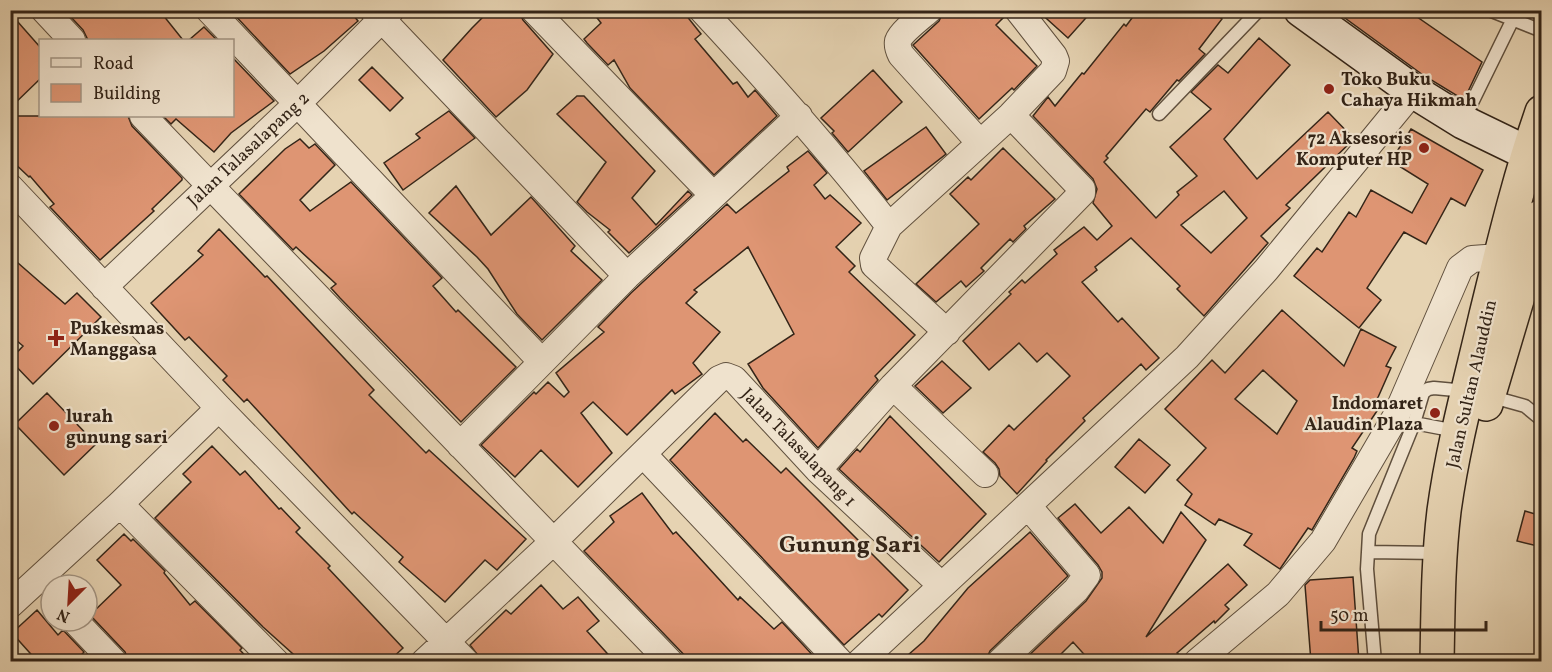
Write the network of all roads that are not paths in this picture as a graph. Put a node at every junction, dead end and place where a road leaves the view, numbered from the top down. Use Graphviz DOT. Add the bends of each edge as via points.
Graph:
graph roads {
  1 [pos="44,10"];
  2 [pos="209,10"];
  3 [pos="534,10"];
  4 [pos="702,10"];
  5 [pos="929,10"];
  6 [pos="1018,10"];
  7 [pos="1259,10"];
  8 [pos="1301,10"];
  9 [pos="1489,10"];
  10 [pos="382,14"];
  11 [pos="1512,21"];
  12 [pos="1542,31"];
  13 [pos="71,39"];
  14 [pos="1413,91"];
  15 [pos="298,103"];
  16 [pos="1542,112"];
  17 [pos="1159,114"];
  18 [pos="1011,115"];
  19 [pos="144,117"];
  20 [pos="799,117"];
  21 [pos="1463,122"];
  22 [pos="980,143"];
  23 [pos="1527,153"];
  24 [pos="209,186"];
  25 [pos="10,187"];
  26 [pos="713,195"];
  27 [pos="1542,216"];
  28 [pos="889,226"];
  29 [pos="1499,257"];
  30 [pos="627,276"];
  31 [pos="104,287"];
  32 [pos="947,332"];
  33 [pos="542,362"];
  34 [pos="893,386"];
  35 [pos="1477,394"];
  36 [pos="219,408"];
  37 [pos="1542,420"];
  38 [pos="1414,423"];
  39 [pos="1458,432"];
  40 [pos="460,445"];
  41 [pos="643,454"];
  42 [pos="818,470"];
  43 [pos="985,474"];
  44 [pos="120,504"];
  45 [pos="1028,506"];
  46 [pos="554,541"];
  47 [pos="1368,552"];
  48 [pos="1440,553"];
  49 [pos="58,573"];
  50 [pos="941,585"];
  51 [pos="39,590"];
  52 [pos="10,605"];
  53 [pos="86,633"];
  54 [pos="446,641"];
  55 [pos="114,662"];
  56 [pos="276,662"];
  57 [pos="424,662"];
  58 [pos="466,662"];
  59 [pos="670,662"];
  60 [pos="840,662"];
  61 [pos="860,662"];
  62 [pos="1000,662"];
  63 [pos="1197,662"];
  64 [pos="1375,662"];
  65 [pos="1437,662"];
  66 [pos="1456,662"];
  1 -- 13 [label="street"];
  2 -- 15 [label="street"];
  3 -- 26 [label="street"];
  4 -- 20 [label="street"];
  5 -- 22 [label="street" via="898,40 898,48"];
  6 -- 18 [label="street" via="1056,61 1053,71"];
  7 -- 17 [label="lane"];
  8 -- 14 [label="main road"];
  9 -- 11 [label="lane"];
  10 -- 15 [label="street, Jalan Talasalapang 2"];
  10 -- 30 [label="street"];
  11 -- 12 [label="lane"];
  11 -- 21 [label="lane"];
  14 -- 21 [label="main road"];
  14 -- 45 [label="street" via="1239,302 1187,357"];
  15 -- 24 [label="street, Jalan Talasalapang 2"];
  15 -- 33 [label="street"];
  16 -- 23 [label="highway, Jalan Sultan Alauddin"];
  18 -- 22 [label="street"];
  18 -- 32 [label="street" via="1083,192"];
  19 -- 24 [label="street"];
  20 -- 26 [label="street"];
  20 -- 28 [label="street"];
  21 -- 23 [label="main road"];
  22 -- 28 [label="street"];
  23 -- 29 [label="highway, Jalan Sultan Alauddin"];
  24 -- 31 [label="street, Jalan Talasalapang 2"];
  24 -- 40 [label="street"];
  25 -- 31 [label="street"];
  26 -- 30 [label="street"];
  27 -- 35 [label="highway, Jalan Sultan Alauddin"];
  28 -- 32 [label="street" via="873,258 874,265"];
  29 -- 35 [label="highway, Jalan Sultan Alauddin"];
  29 -- 63 [label="street" via="1472,259 1461,268 1396,416 1323,541 1278,594"];
  30 -- 33 [label="street"];
  31 -- 36 [label="street"];
  32 -- 34 [label="street"];
  33 -- 40 [label="street"];
  34 -- 42 [label="street"];
  34 -- 43 [label="street"];
  35 -- 37 [label="lane" via="1525,406"];
  35 -- 38 [label="lane" via="1428,389 1423,393"];
  35 -- 39 [label="highway, Jalan Sultan Alauddin"];
  35 -- 66 [label="highway, Jalan Sultan Alauddin" via="1455,628"];
  36 -- 44 [label="street"];
  36 -- 54 [label="street"];
  38 -- 39 [label="lane"];
  38 -- 47 [label="lane" via="1369,534"];
  39 -- 48 [label="highway, Jalan Sultan Alauddin"];
  40 -- 46 [label="street"];
  41 -- 42 [label="street, Jalan Talasalapang 1" via="726,376 734,379"];
  41 -- 46 [label="street, Jalan Talasalapang 1"];
  41 -- 60 [label="street"];
  42 -- 50 [label="street, Jalan Talasalapang 1"];
  44 -- 49 [label="street"];
  44 -- 56 [label="street"];
  45 -- 50 [label="street"];
  45 -- 62 [label="street" via="1087,575"];
  46 -- 54 [label="street, Jalan Talasalapang 1"];
  46 -- 59 [label="street"];
  47 -- 48 [label="lane"];
  47 -- 64 [label="lane"];
  48 -- 65 [label="highway, Jalan Sultan Alauddin"];
  50 -- 61 [label="street"];
  51 -- 52 [label="street"];
  53 -- 55 [label="street"];
  54 -- 57 [label="street, Jalan Talasalapang 1"];
  54 -- 58 [label="street"];
}
